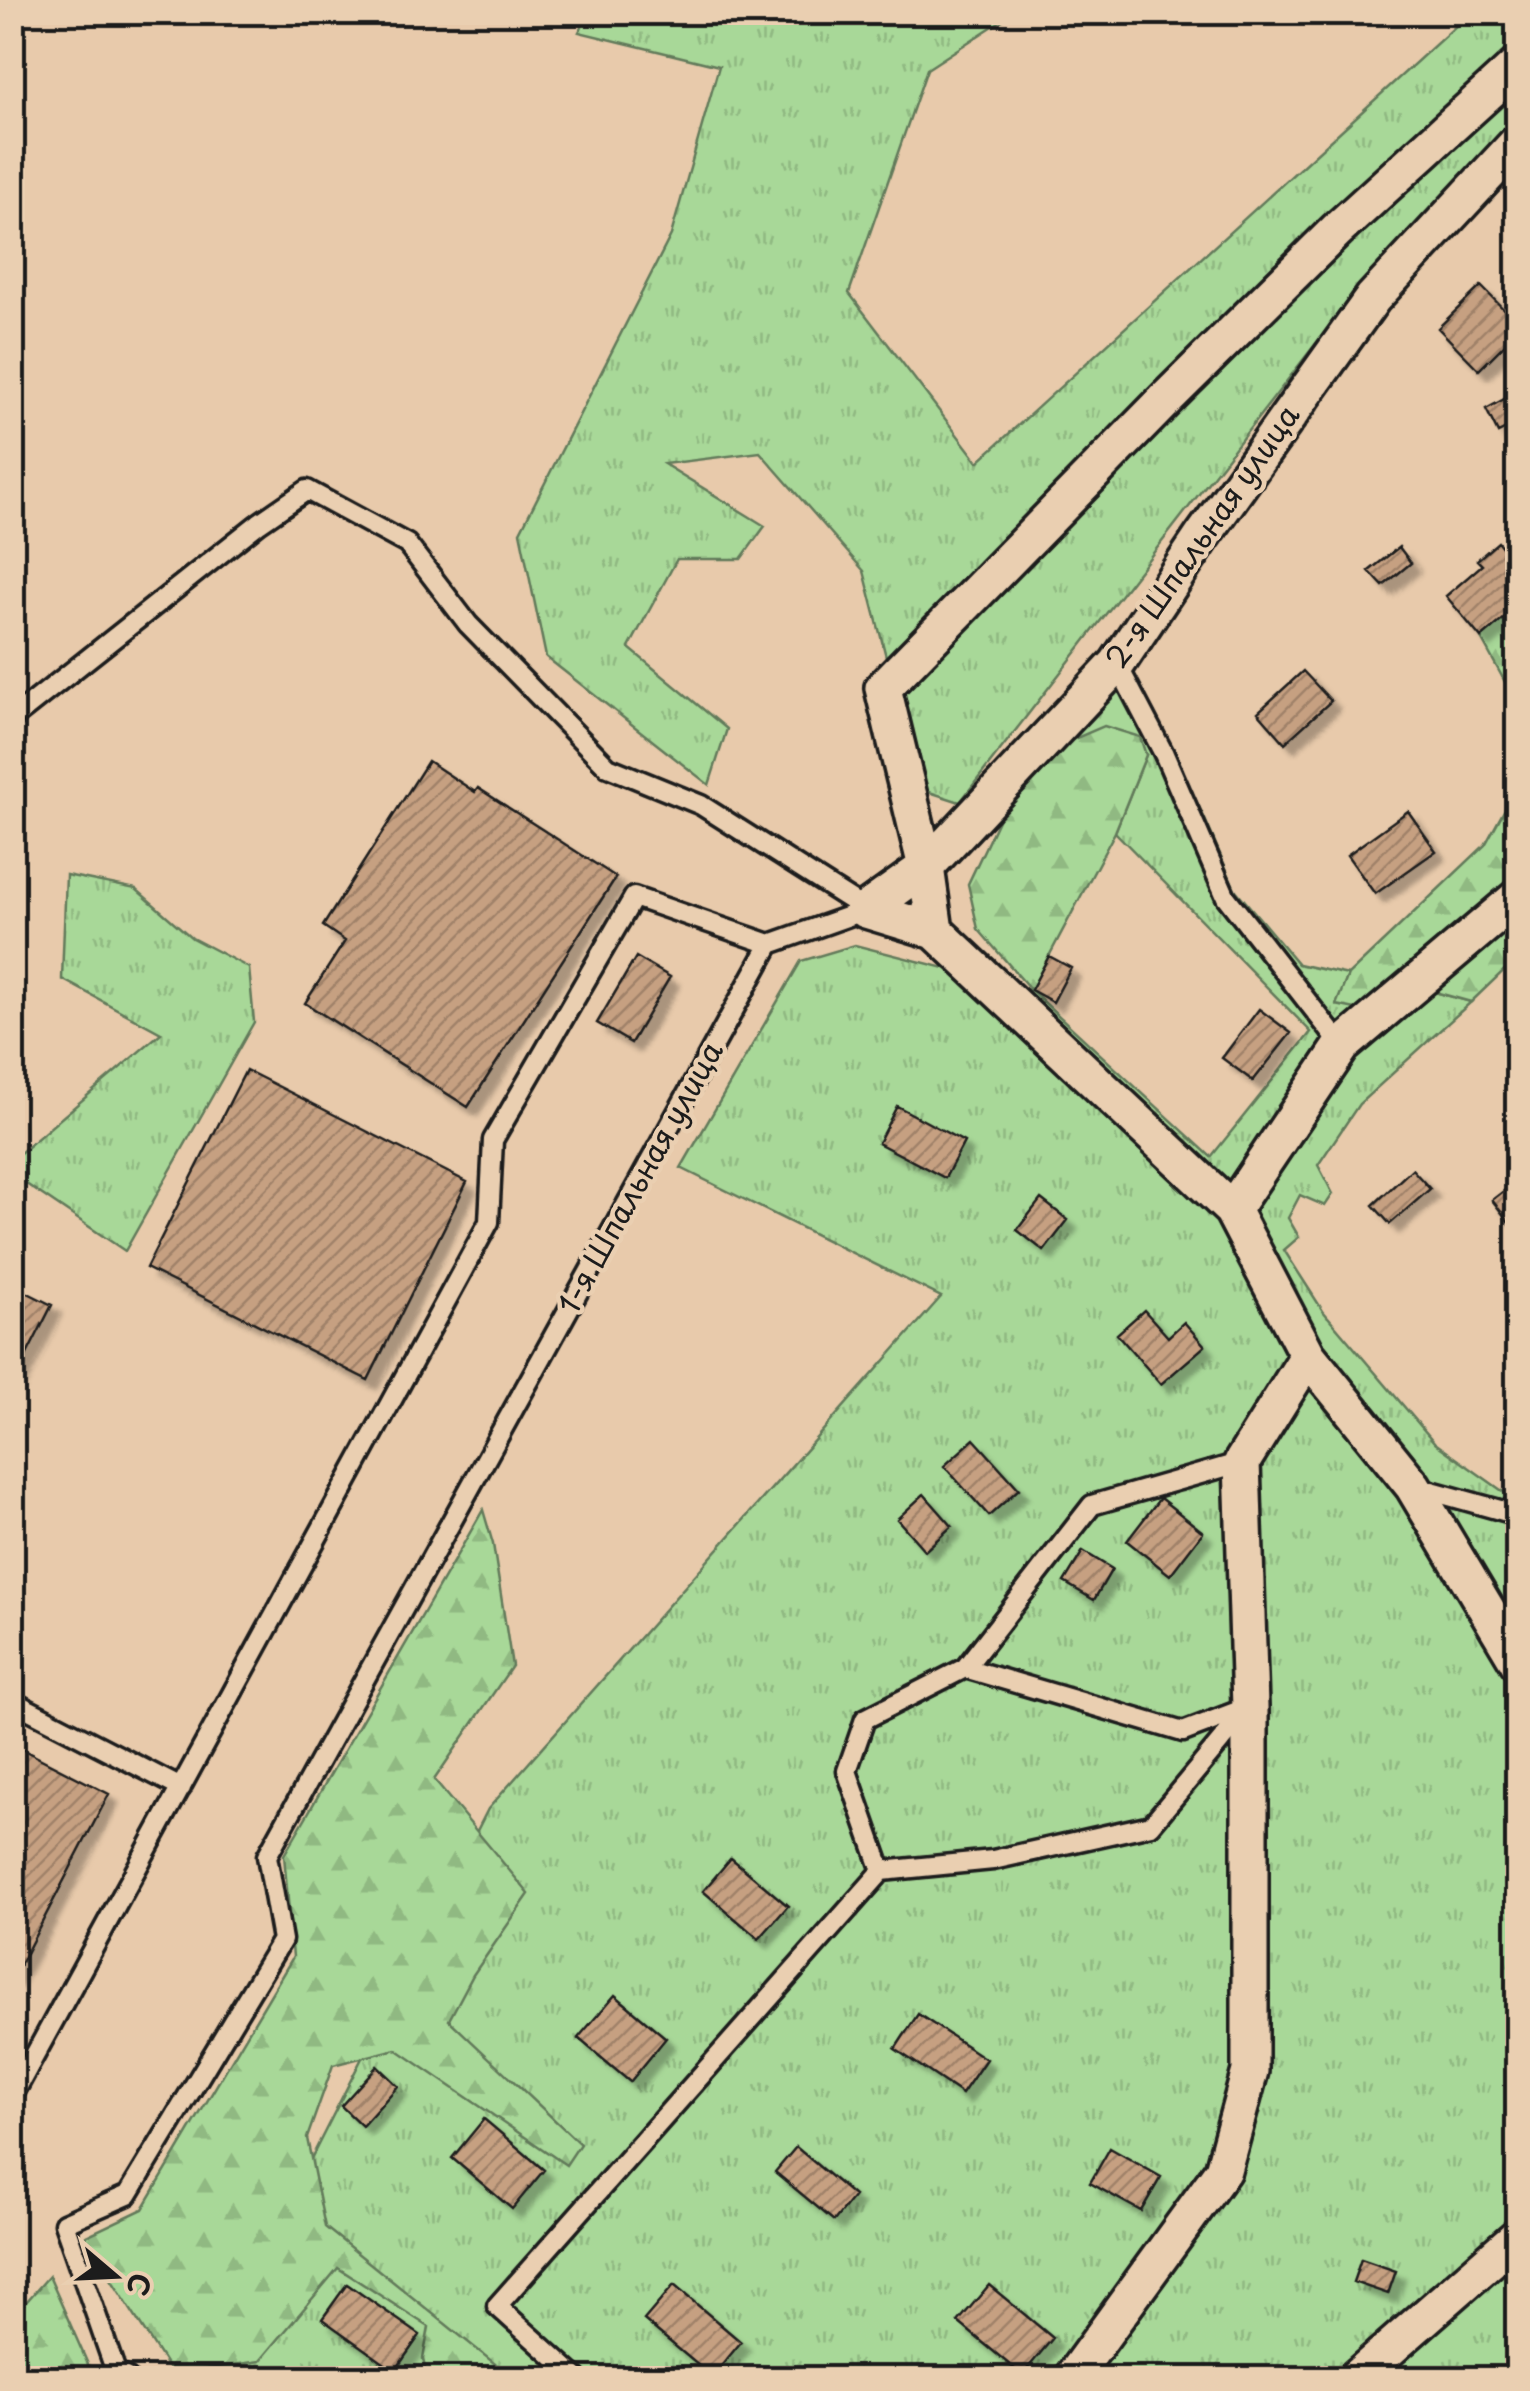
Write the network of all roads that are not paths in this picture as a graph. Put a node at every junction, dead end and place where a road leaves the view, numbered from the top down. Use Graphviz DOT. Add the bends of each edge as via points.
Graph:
graph roads {
  1 [pos="1518,65"];
  2 [pos="1518,142"];
  3 [pos="1117,664"];
  4 [pos="12,719"];
  5 [pos="926,867"];
  6 [pos="1518,897"];
  7 [pos="866,910"];
  8 [pos="935,931"];
  9 [pos="770,944"];
  10 [pos="1342,1046"];
  11 [pos="1232,1210"];
  12 [pos="1308,1356"];
  13 [pos="1242,1462"];
  14 [pos="1413,1486"];
  15 [pos="1518,1515"];
  16 [pos="1518,1662"];
  17 [pos="965,1668"];
  18 [pos="12,1702"];
  19 [pos="1250,1707"];
  20 [pos="181,1788"];
  21 [pos="882,1871"];
  22 [pos="12,2097"];
  23 [pos="1518,2236"];
  24 [pos="121,2376"];
  25 [pos="578,2378"];
  26 [pos="1072,2378"];
  27 [pos="1356,2378"];
  1 -- 5 [label="street" via="1323,244 883,688"];
  2 -- 3 [label="street, 2-я Шпальная улица" via="1373,298"];
  3 -- 5 [label="street, 2-я Шпальная улица"];
  3 -- 10 [label="lane" via="1226,897"];
  4 -- 7 [label="lane" via="307,490 407,544 468,624 608,768 701,805"];
  5 -- 7 [label="street, 2-я Шпальная улица"];
  5 -- 8 [label="street"];
  6 -- 10 [label="street"];
  7 -- 8 [label="street"];
  7 -- 9 [label="lane"];
  8 -- 11 [label="street"];
  9 -- 20 [label="lane" via="634,897 492,1140 489,1222"];
  9 -- 24 [label="lane, 1-я Шпальная улица" via="267,1856 282,1940 128,2194 64,2223"];
  10 -- 11 [label="street"];
  11 -- 12 [label="street"];
  12 -- 13 [label="street"];
  12 -- 14 [label="street"];
  13 -- 17 [label="lane" via="1092,1506"];
  13 -- 19 [label="street"];
  14 -- 15 [label="lane"];
  14 -- 16 [label="street"];
  17 -- 19 [label="lane" via="1183,1732"];
  17 -- 21 [label="lane" via="865,1719 847,1772"];
  18 -- 20 [label="lane"];
  19 -- 21 [label="lane" via="1151,1825 993,1860"];
  19 -- 26 [label="street" via="1250,2071 1223,2170"];
  20 -- 22 [label="lane"];
  21 -- 25 [label="lane" via="497,2306"];
  23 -- 27 [label="street"];
}
